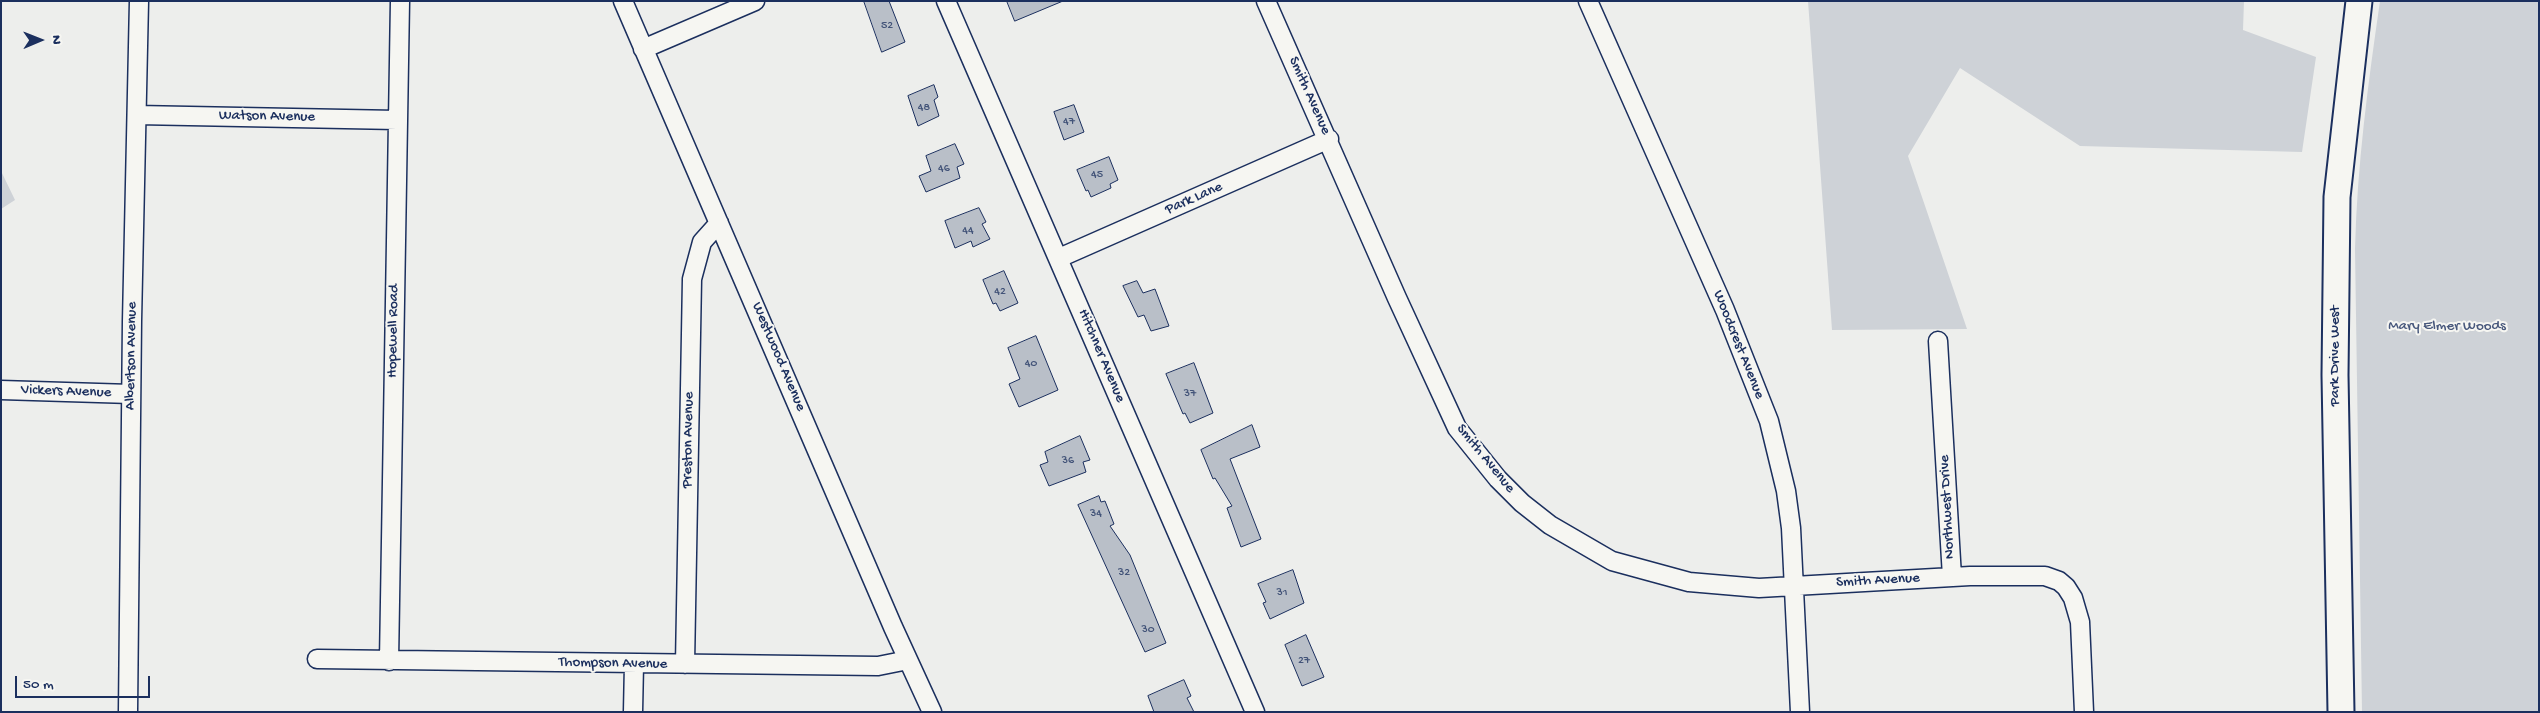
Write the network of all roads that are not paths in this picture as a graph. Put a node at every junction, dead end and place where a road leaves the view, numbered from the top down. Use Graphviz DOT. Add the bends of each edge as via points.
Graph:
graph roads {
  1 [pos="139,1"];
  2 [pos="400,1"];
  3 [pos="623,1"];
  4 [pos="755,1"];
  5 [pos="946,1"];
  6 [pos="1266,1"];
  7 [pos="1588,1"];
  8 [pos="2359,1"];
  9 [pos="643,49"];
  10 [pos="137,115"];
  11 [pos="397,120"];
  12 [pos="1329,140"];
  13 [pos="719,223"];
  14 [pos="1059,258"];
  15 [pos="1938,341"];
  16 [pos="1,390"];
  17 [pos="131,394"];
  18 [pos="1952,577"];
  19 [pos="1794,586"];
  20 [pos="318,659"];
  21 [pos="908,660"];
  22 [pos="389,661"];
  23 [pos="634,664"];
  24 [pos="685,664"];
  25 [pos="128,712"];
  26 [pos="633,712"];
  27 [pos="932,712"];
  28 [pos="1255,712"];
  29 [pos="1800,712"];
  30 [pos="2084,712"];
  31 [pos="2341,712"];
  1 -- 10 [label="street, Albertson Avenue"];
  2 -- 11 [label="street, Hopewell Road"];
  3 -- 9 [label="street, Westwood Avenue"];
  4 -- 9 [label="street"];
  5 -- 14 [label="street, Hitchner Avenue"];
  6 -- 12 [label="street, Smith Avenue"];
  7 -- 19 [label="street, Woodcrest Avenue" via="1725,310 1769,421 1786,492"];
  8 -- 31 [label="street, Park Drive West" via="2337,197 2335,375"];
  9 -- 13 [label="street, Westwood Avenue"];
  10 -- 11 [label="street, Watson Avenue"];
  10 -- 17 [label="street, Albertson Avenue"];
  11 -- 22 [label="street, Hopewell Road"];
  12 -- 14 [label="street, Park Lane"];
  12 -- 19 [label="street, Smith Avenue" via="1397,298 1458,428 1522,504 1587,547 1647,572 1723,586"];
  13 -- 21 [label="street, Westwood Avenue"];
  13 -- 24 [label="street, Preston Avenue" via="702,242 692,279"];
  14 -- 28 [label="street, Hitchner Avenue"];
  15 -- 18 [label="street, Northwest Drive"];
  16 -- 17 [label="street, Vickers Avenue"];
  17 -- 25 [label="street, Albertson Avenue"];
  18 -- 19 [label="street, Smith Avenue"];
  18 -- 30 [label="street, Northwest Drive" via="2045,576 2066,587 2080,622"];
  19 -- 29 [label="street, Woodcrest Avenue"];
  20 -- 22 [label="street, Thompson Avenue"];
  21 -- 24 [label="street, Thompson Avenue" via="878,666"];
  21 -- 27 [label="street, Westwood Avenue"];
  22 -- 23 [label="street, Thompson Avenue"];
  23 -- 24 [label="street, Thompson Avenue"];
  23 -- 26 [label="street"];
}
